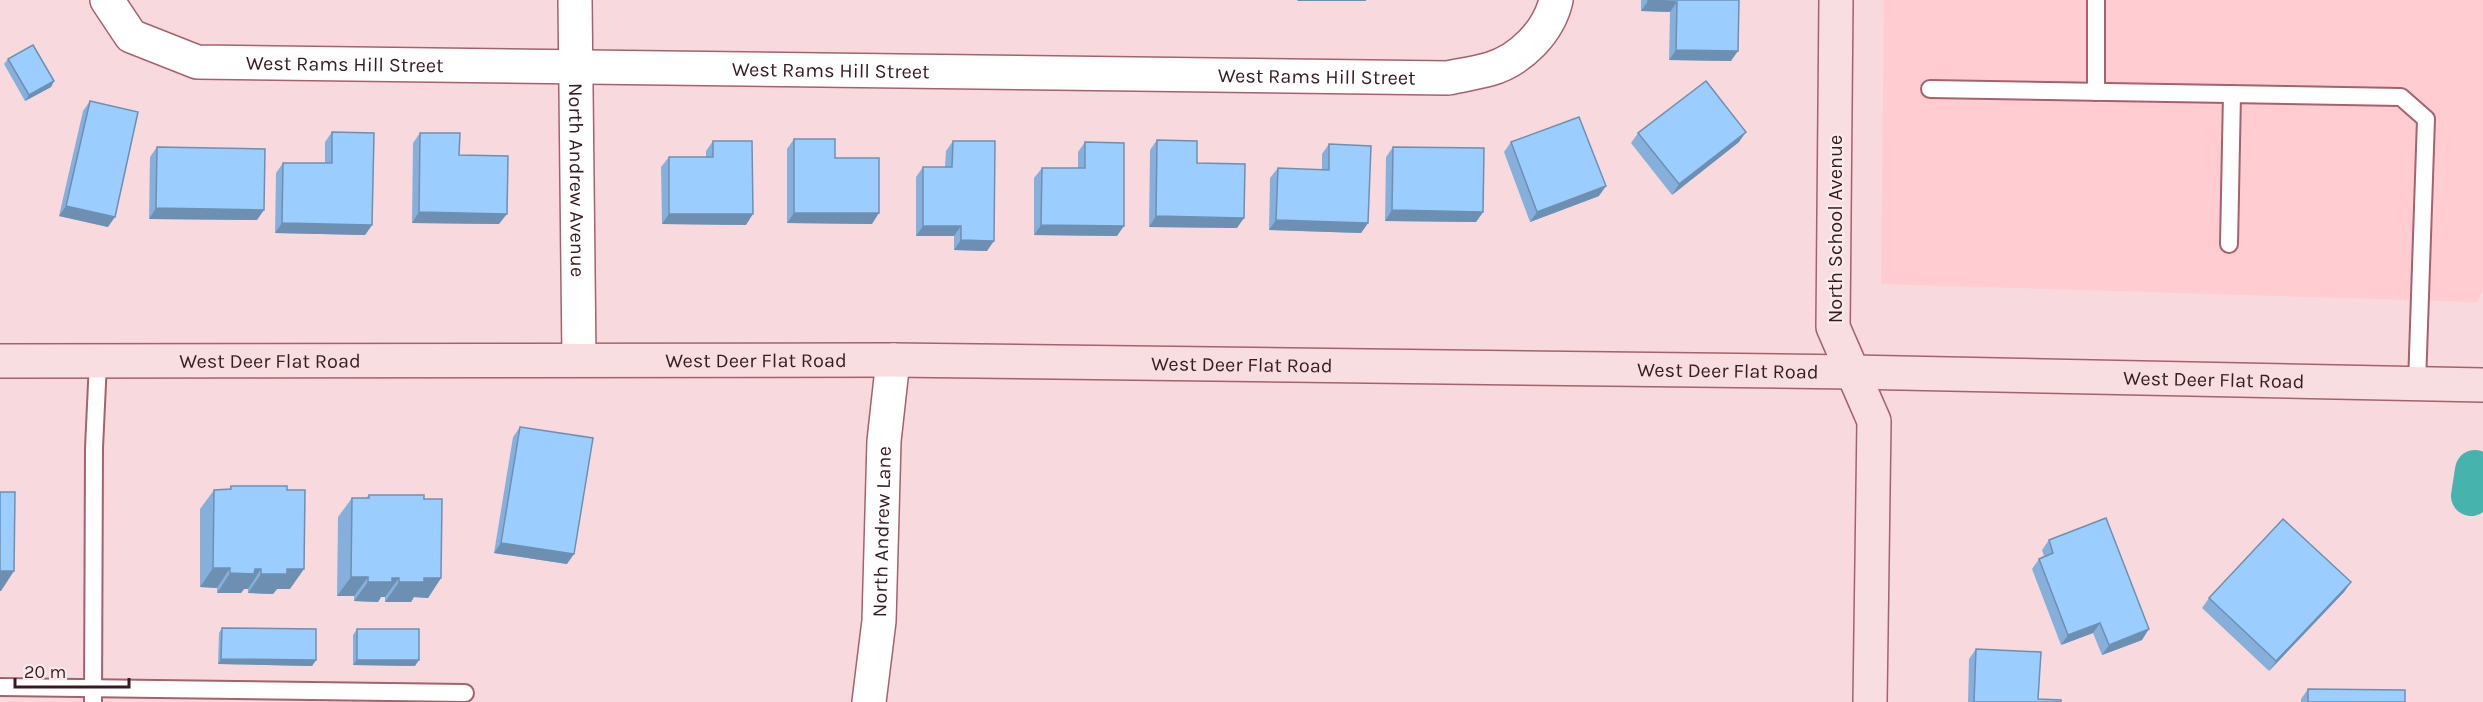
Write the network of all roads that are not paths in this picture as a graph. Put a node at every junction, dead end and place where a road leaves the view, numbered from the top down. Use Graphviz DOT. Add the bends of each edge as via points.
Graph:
graph roads {
  1 [pos="107,0"];
  2 [pos="574,0"];
  3 [pos="1556,0"];
  4 [pos="1836,0"];
  5 [pos="2096,0"];
  6 [pos="574,67"];
  7 [pos="1930,89"];
  8 [pos="2096,92"];
  9 [pos="2232,94"];
  10 [pos="2229,244"];
  11 [pos="579,359"];
  12 [pos="893,360"];
  13 [pos="0,361"];
  14 [pos="98,362"];
  15 [pos="1852,372"];
  16 [pos="2417,384"];
  17 [pos="2483,385"];
  18 [pos="0,687"];
  19 [pos="465,693"];
  20 [pos="93,695"];
  21 [pos="869,702"];
  22 [pos="1870,702"];
  1 -- 6 [label="street, West Rams Hill Street" via="131,36 197,62"];
  2 -- 6 [label="street, North Andrew Avenue"];
  3 -- 6 [label="street, West Rams Hill Street" via="1552,16 1530,46 1492,68 1448,78"];
  4 -- 15 [label="main road, North School Avenue" via="1833,327"];
  5 -- 8 [label="lane"];
  6 -- 11 [label="street, North Andrew Avenue"];
  7 -- 8 [label="lane"];
  8 -- 9 [label="lane"];
  9 -- 10 [label="lane"];
  9 -- 16 [label="lane" via="2401,97 2426,119"];
  11 -- 12 [label="main road, West Deer Flat Road"];
  11 -- 14 [label="main road, West Deer Flat Road"];
  12 -- 15 [label="main road, West Deer Flat Road"];
  12 -- 21 [label="street, North Andrew Lane" via="884,441 879,621"];
  13 -- 14 [label="main road, West Deer Flat Road"];
  14 -- 20 [label="lane"];
  15 -- 16 [label="main road, West Deer Flat Road"];
  15 -- 22 [label="main road, North School Avenue" via="1874,421"];
  16 -- 17 [label="main road, West Deer Flat Road"];
  18 -- 20 [label="lane"];
  19 -- 20 [label="lane"];
}
